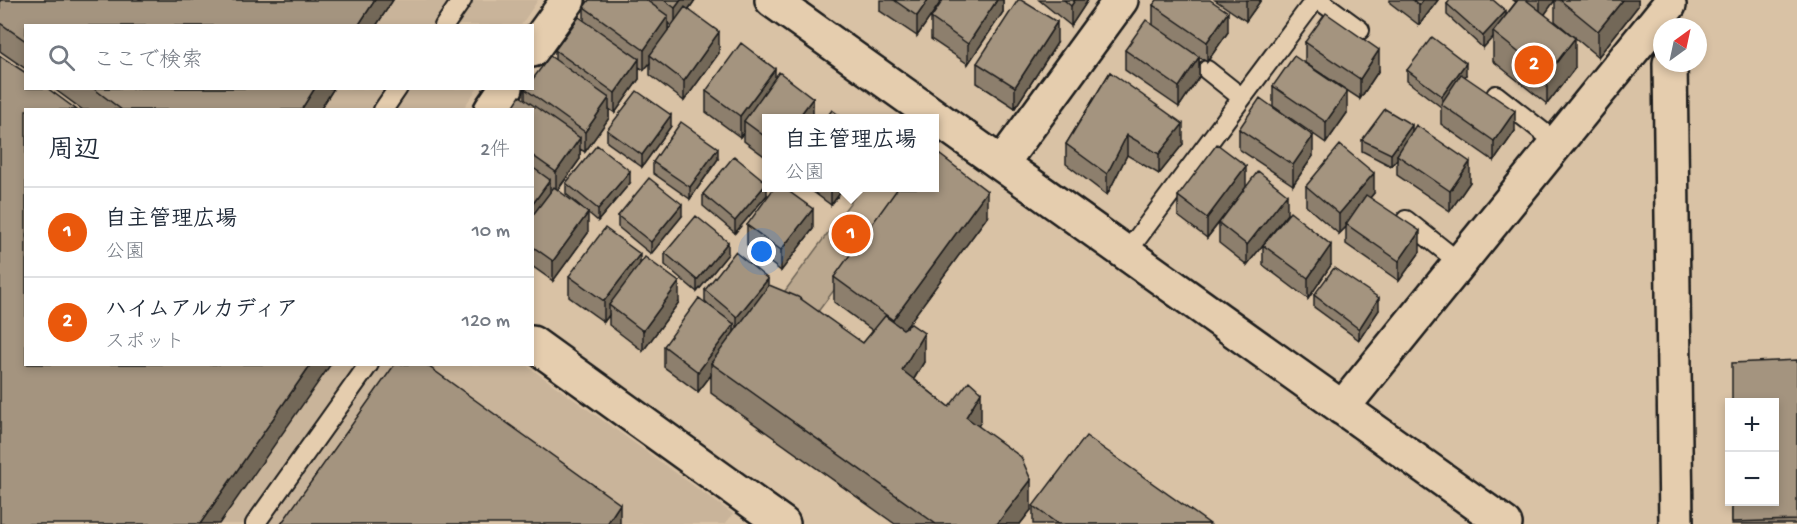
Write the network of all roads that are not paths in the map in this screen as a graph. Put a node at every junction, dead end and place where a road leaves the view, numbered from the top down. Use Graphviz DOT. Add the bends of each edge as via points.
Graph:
graph roads {
  1 [pos="462,0"];
  2 [pos="568,0"];
  3 [pos="772,0"];
  4 [pos="1121,0"];
  5 [pos="1317,0"];
  6 [pos="1670,11"];
  7 [pos="445,24"];
  8 [pos="1360,30"];
  9 [pos="534,47"];
  10 [pos="1207,70"];
  11 [pos="1670,72"];
  12 [pos="397,90"];
  13 [pos="505,90"];
  14 [pos="1496,95"];
  15 [pos="1241,97"];
  16 [pos="384,108"];
  17 [pos="492,108"];
  18 [pos="933,114"];
  19 [pos="939,118"];
  20 [pos="1557,143"];
  21 [pos="1002,163"];
  22 [pos="1406,220"];
  23 [pos="1127,252"];
  24 [pos="1460,264"];
  25 [pos="534,344"];
  26 [pos="368,366"];
  27 [pos="1342,408"];
  28 [pos="255,524"];
  29 [pos="783,524"];
  30 [pos="1505,524"];
  31 [pos="1676,524"];
  1 -- 7 [label="lane"];
  2 -- 9 [label="street"];
  3 -- 18 [label="street"];
  4 -- 21 [label="street"];
  5 -- 8 [label="lane"];
  5 -- 15 [label="lane"];
  6 -- 20 [label="street"];
  10 -- 15 [label="lane"];
  11 -- 31 [label="street"];
  12 -- 16 [label="lane"];
  13 -- 17 [label="street"];
  14 -- 20 [label="lane"];
  15 -- 23 [label="lane"];
  19 -- 21 [label="street"];
  20 -- 24 [label="street"];
  21 -- 23 [label="street"];
  22 -- 24 [label="lane"];
  23 -- 27 [label="street"];
  24 -- 27 [label="street"];
  25 -- 29 [label="street"];
  26 -- 28 [label="lane"];
  27 -- 30 [label="street"];
}
